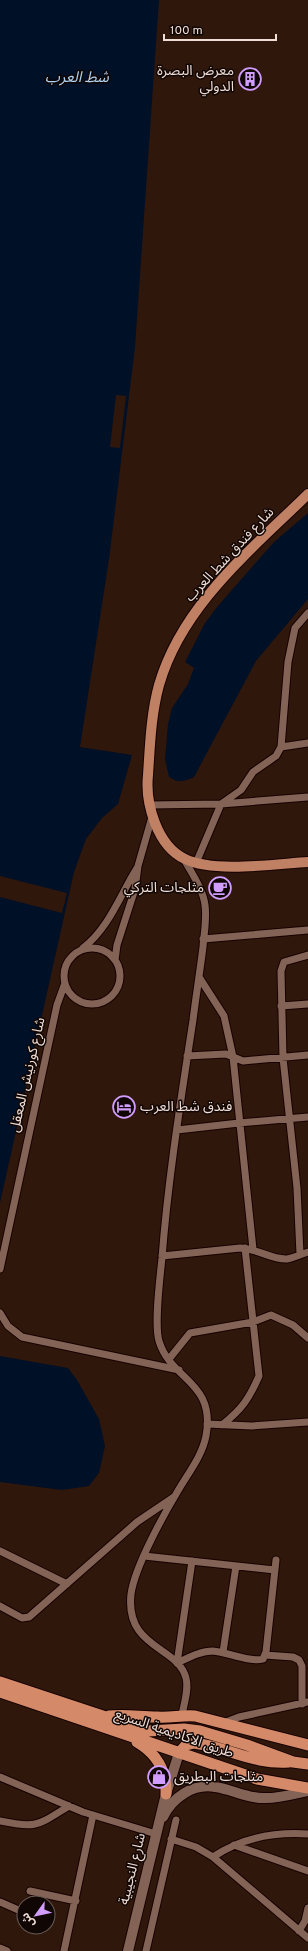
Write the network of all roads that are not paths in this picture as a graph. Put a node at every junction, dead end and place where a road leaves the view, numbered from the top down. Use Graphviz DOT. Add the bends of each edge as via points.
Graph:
graph roads {
  1 [pos="308,494"];
  2 [pos="308,614"];
  3 [pos="308,743"];
  4 [pos="281,747"];
  5 [pos="308,797"];
  6 [pos="221,804"];
  7 [pos="149,805"];
  8 [pos="152,817"];
  9 [pos="184,859"];
  10 [pos="308,862"];
  11 [pos="196,863"];
  12 [pos="138,866"];
  13 [pos="308,930"];
  14 [pos="204,939"];
  15 [pos="80,951"];
  16 [pos="308,955"];
  17 [pos="115,960"];
  18 [pos="199,977"];
  19 [pos="65,983"];
  20 [pos="308,1004"];
  21 [pos="282,1006"];
  22 [pos="308,1055"];
  23 [pos="187,1056"];
  24 [pos="233,1057"];
  25 [pos="283,1058"];
  26 [pos="308,1117"];
  27 [pos="290,1119"];
  28 [pos="239,1122"];
  29 [pos="177,1130"];
  30 [pos="249,1248"];
  31 [pos="308,1252"];
  32 [pos="300,1254"];
  33 [pos="162,1256"];
  34 [pos="0,1269"];
  35 [pos="0,1313"];
  36 [pos="253,1322"];
  37 [pos="308,1338"];
  38 [pos="169,1359"];
  39 [pos="179,1370"];
  40 [pos="308,1422"];
  41 [pos="207,1424"];
  42 [pos="222,1425"];
  43 [pos="174,1497"];
  44 [pos="0,1551"];
  45 [pos="144,1556"];
  46 [pos="276,1560"];
  47 [pos="192,1561"];
  48 [pos="236,1566"];
  49 [pos="275,1570"];
  50 [pos="67,1584"];
  51 [pos="0,1606"];
  52 [pos="223,1652"];
  53 [pos="265,1655"];
  54 [pos="177,1663"];
  55 [pos="0,1682"];
  56 [pos="0,1692"];
  57 [pos="305,1703"];
  58 [pos="55,1706"];
  59 [pos="182,1715"];
  60 [pos="103,1716"];
  61 [pos="222,1723"];
  62 [pos="117,1731"];
  63 [pos="308,1745"];
  64 [pos="179,1752"];
  65 [pos="293,1762"];
  66 [pos="308,1764"];
  67 [pos="0,1777"];
  68 [pos="308,1788"];
  69 [pos="308,1791"];
  70 [pos="166,1794"];
  71 [pos="69,1806"];
  72 [pos="93,1815"];
  73 [pos="176,1820"];
  74 [pos="0,1821"];
  75 [pos="157,1832"];
  76 [pos="308,1834"];
  77 [pos="171,1839"];
  78 [pos="234,1844"];
  79 [pos="213,1857"];
  80 [pos="308,1871"];
  81 [pos="30,1891"];
  82 [pos="76,1901"];
  83 [pos="0,1902"];
  84 [pos="308,1908"];
  85 [pos="16,1909"];
  86 [pos="299,1931"];
  87 [pos="308,1938"];
  88 [pos="0,1948"];
  89 [pos="7,1951"];
  90 [pos="64,1951"];
  91 [pos="128,1951"];
  92 [pos="146,1951"];
  1 -- 7 [label="main road, شارع فندق شط العرب" via="220,582 180,635 164,669 156,702 147,786"];
  2 -- 4 [label="street" via="295,628 288,662"];
  3 -- 4 [label="street"];
  4 -- 6 [label="street" via="276,756 252,772 241,790"];
  5 -- 6 [label="street"];
  6 -- 7 [label="street"];
  6 -- 11 [label="street"];
  7 -- 8 [label="main road, شارع فندق شط العرب"];
  8 -- 9 [label="main road, شارع فندق شط العرب" via="165,841"];
  8 -- 12 [label="street"];
  9 -- 11 [label="main road, شارع فندق شط العرب"];
  9 -- 14 [label="street" via="205,904"];
  10 -- 11 [label="main road, شارع فندق شط العرب" via="225,866"];
  12 -- 15 [label="street" via="103,928"];
  12 -- 17 [label="street" via="135,890 116,946"];
  13 -- 14 [label="street"];
  14 -- 18 [label="street"];
  15 -- 17 [label="street" via="95,948 103,950"];
  15 -- 19 [label="street" via="69,961 64,975"];
  16 -- 21 [label="street" via="284,962 281,971"];
  17 -- 19 [label="street" via="120,982 107,1000 93,1005 78,1001 67,990"];
  18 -- 23 [label="street"];
  18 -- 24 [label="street" via="224,1016"];
  19 -- 34 [label="street, شارع كورنيش المعقل" via="57,1005"];
  20 -- 21 [label="street"];
  21 -- 25 [label="street"];
  22 -- 25 [label="street"];
  23 -- 24 [label="street" via="226,1054"];
  23 -- 29 [label="street"];
  24 -- 25 [label="street" via="243,1061"];
  24 -- 28 [label="street"];
  25 -- 27 [label="street"];
  26 -- 27 [label="street"];
  27 -- 28 [label="street"];
  27 -- 32 [label="street"];
  28 -- 29 [label="street"];
  28 -- 30 [label="street"];
  29 -- 33 [label="street"];
  30 -- 32 [label="street" via="281,1258"];
  30 -- 33 [label="street"];
  30 -- 36 [label="street"];
  31 -- 32 [label="street"];
  33 -- 38 [label="street" via="158,1335"];
  35 -- 39 [label="street" via="8,1326 22,1337"];
  36 -- 37 [label="street" via="271,1315 293,1325"];
  36 -- 38 [label="street" via="190,1332"];
  36 -- 42 [label="street" via="260,1376 238,1412"];
  38 -- 39 [label="street"];
  39 -- 41 [label="street" via="201,1393 207,1413"];
  40 -- 42 [label="street" via="252,1426"];
  41 -- 42 [label="street"];
  41 -- 43 [label="street" via="206,1438 199,1456"];
  43 -- 45 [label="street"];
  43 -- 50 [label="street" via="137,1522"];
  44 -- 50 [label="street"];
  45 -- 47 [label="street"];
  45 -- 54 [label="street" via="132,1593 133,1617 137,1628 144,1636"];
  46 -- 49 [label="street"];
  47 -- 48 [label="street"];
  47 -- 54 [label="street"];
  48 -- 49 [label="street"];
  48 -- 52 [label="street"];
  49 -- 53 [label="street"];
  50 -- 51 [label="street" via="26,1618"];
  52 -- 53 [label="street" via="259,1660"];
  52 -- 54 [label="street" via="201,1653"];
  53 -- 57 [label="street" via="293,1657 299,1660 302,1666"];
  54 -- 59 [label="street" via="186,1680"];
  55 -- 58 [label="highway"];
  56 -- 58 [label="highway"];
  57 -- 61 [label="street" via="240,1716"];
  58 -- 60 [label="highway, طريق الاكاديمية السريع"];
  58 -- 62 [label="highway, طريق الاكاديمية السريع"];
  59 -- 60 [label="highway"];
  59 -- 61 [label="highway"];
  60 -- 65 [label="highway, طريق الاكاديمية السريع" via="148,1731 200,1731"];
  61 -- 63 [label="highway"];
  62 -- 64 [label="highway, طريق الاكاديمية السريع"];
  62 -- 70 [label="highway" via="146,1748 155,1757 164,1775"];
  64 -- 65 [label="highway" via="186,1745 194,1743 260,1761"];
  64 -- 68 [label="highway, طريق الاكاديمية السريع" via="257,1779"];
  64 -- 70 [label="main road, شارع النجيبية"];
  65 -- 66 [label="highway, طريق الاكاديمية السريع"];
  67 -- 71 [label="street"];
  69 -- 75 [label="main road" via="264,1799 215,1787 197,1788 175,1800 165,1813"];
  70 -- 75 [label="main road, شارع النجيبية"];
  71 -- 72 [label="street"];
  71 -- 74 [label="street" via="34,1825"];
  72 -- 75 [label="street"];
  72 -- 82 [label="street"];
  73 -- 77 [label="street"];
  75 -- 91 [label="main road, شارع النجيبية"];
  76 -- 78 [label="street" via="275,1834"];
  77 -- 79 [label="street" via="196,1847"];
  77 -- 92 [label="street"];
  78 -- 79 [label="street"];
  78 -- 80 [label="street"];
  79 -- 86 [label="street"];
  81 -- 82 [label="street"];
  82 -- 90 [label="street"];
  83 -- 85 [label="street"];
  84 -- 86 [label="street"];
  86 -- 87 [label="street"];
  88 -- 89 [label="street"];
}
